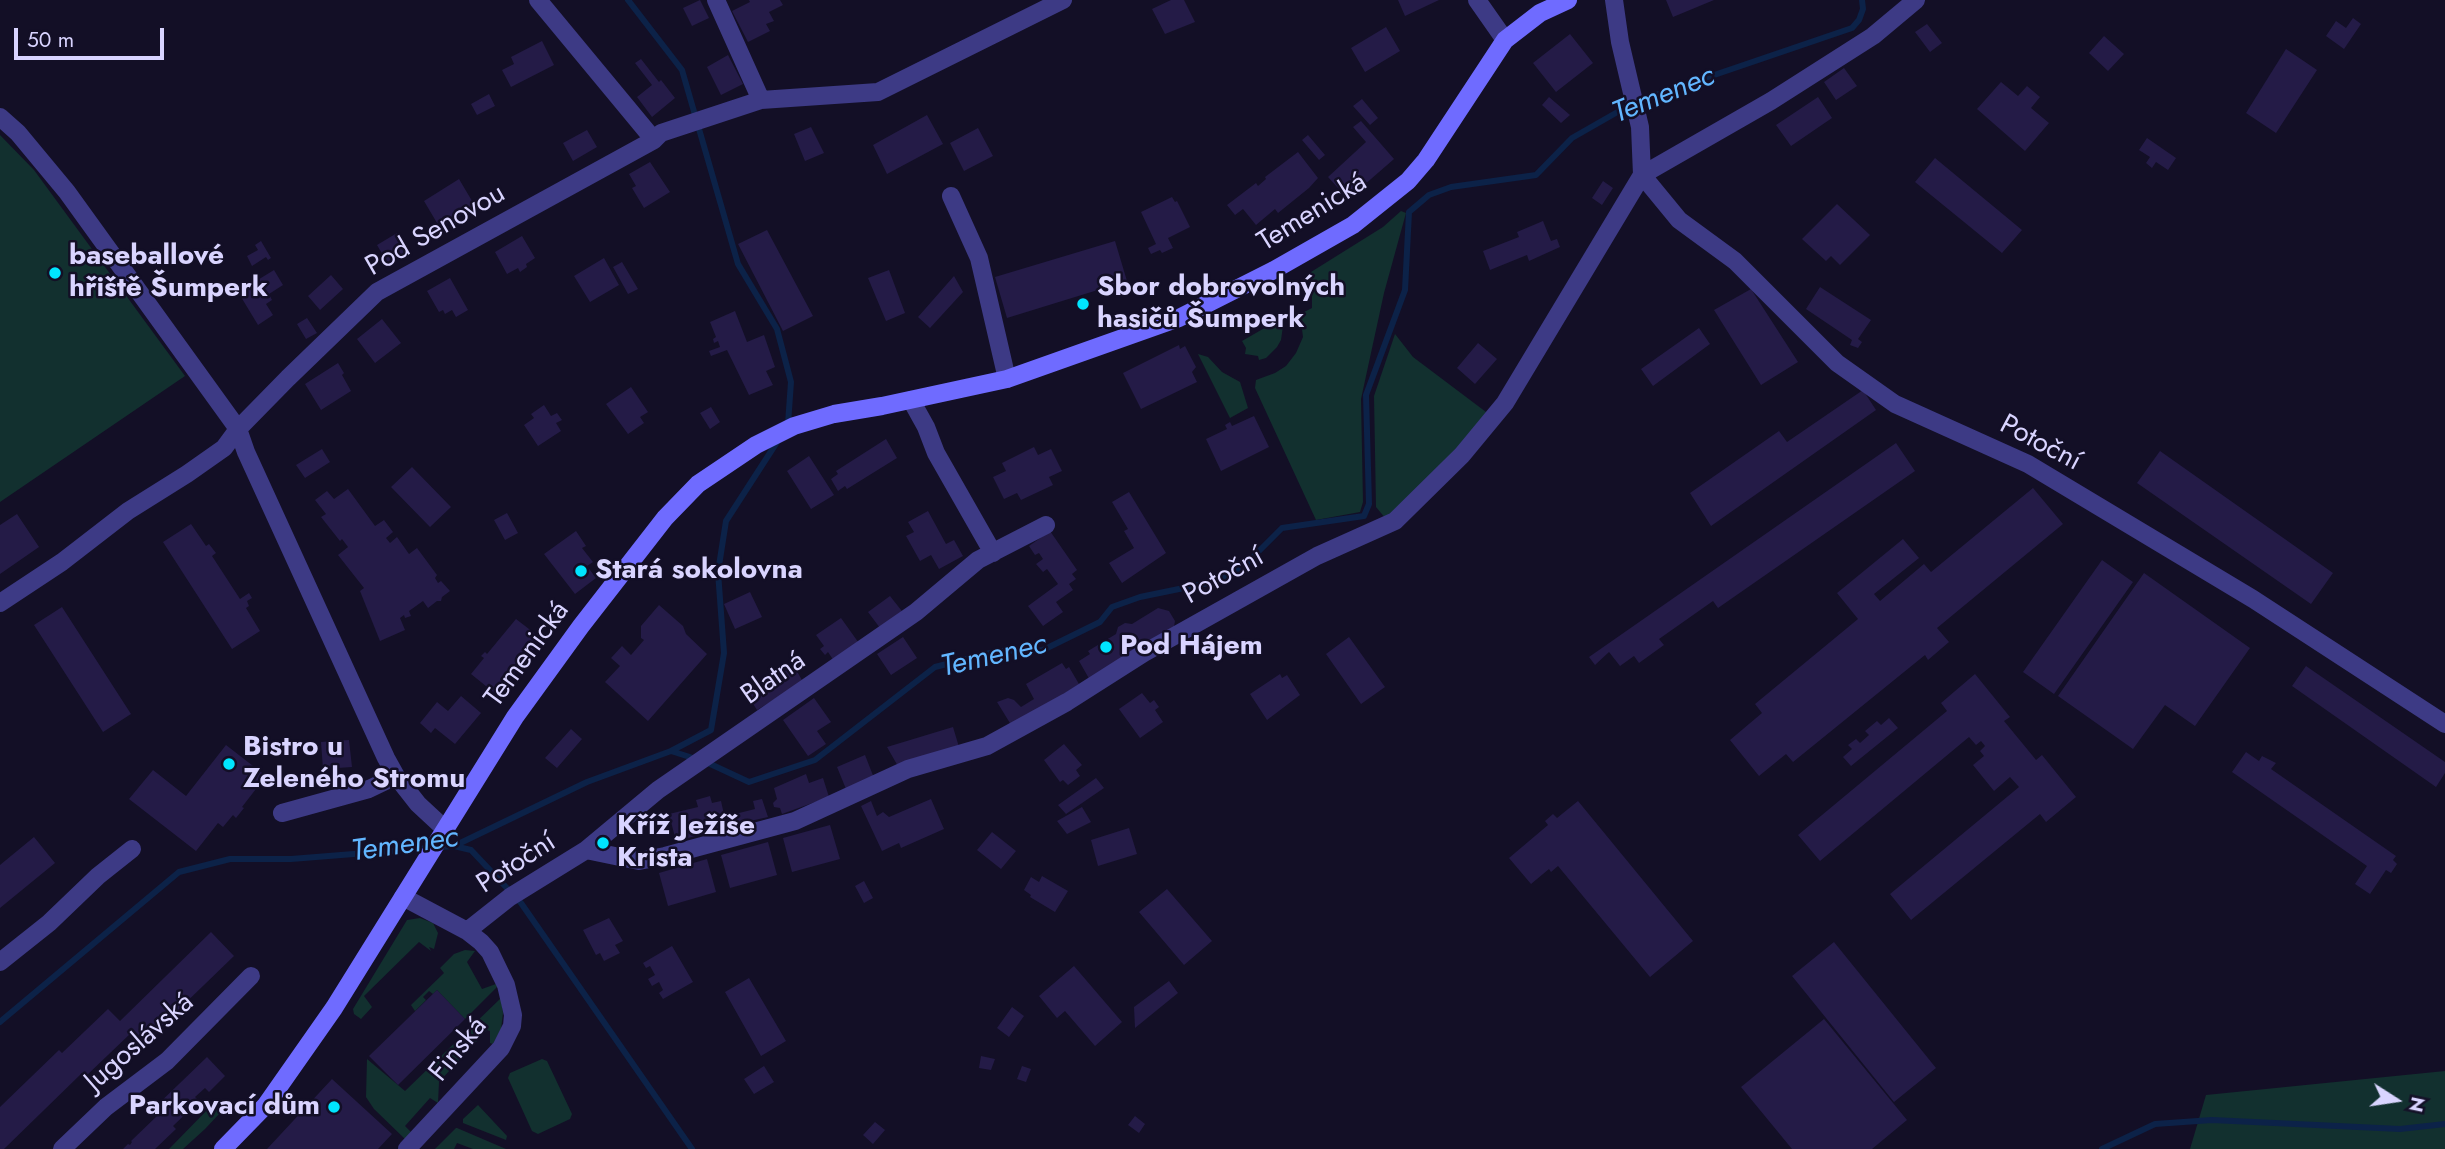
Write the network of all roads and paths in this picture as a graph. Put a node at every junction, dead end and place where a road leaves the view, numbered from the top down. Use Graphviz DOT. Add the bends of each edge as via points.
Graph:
graph roads {
  1 [pos="538,0"];
  2 [pos="716,0"];
  3 [pos="1063,0"];
  4 [pos="1477,0"];
  5 [pos="1567,0"];
  6 [pos="1614,0"];
  7 [pos="1916,0"];
  8 [pos="1505,40"];
  9 [pos="761,100"];
  10 [pos="0,117"];
  11 [pos="654,140"];
  12 [pos="1642,176"];
  13 [pos="951,196"];
  14 [pos="1007,379"];
  15 [pos="911,400"];
  16 [pos="238,429"];
  17 [pos="1046,525"];
  18 [pos="993,553"];
  19 [pos="0,603"];
  20 [pos="2445,724"];
  21 [pos="396,776"];
  22 [pos="282,813"];
  23 [pos="443,835"];
  24 [pos="132,849"];
  25 [pos="586,850"];
  26 [pos="402,897"];
  27 [pos="467,930"];
  28 [pos="0,962"];
  29 [pos="251,976"];
  30 [pos="61,1149"];
  31 [pos="222,1149"];
  32 [pos="407,1149"];
  1 -- 11 [label="street"];
  2 -- 9 [label="street"];
  3 -- 9 [label="street, Pod Senovou" via="878,92"];
  4 -- 8 [label="street"];
  5 -- 8 [label="street, Temenická" via="1540,13"];
  6 -- 12 [label="street" via="1640,127"];
  7 -- 12 [label="street, Potoční" via="1850,51"];
  8 -- 14 [label="street, Temenická" via="1426,160 1408,181 1353,225 1179,318"];
  9 -- 11 [label="street, Pod Senovou" via="661,133"];
  10 -- 16 [label="street" via="67,191"];
  11 -- 16 [label="street, Pod Senovou" via="377,292"];
  12 -- 20 [label="street, Potoční" via="1679,220 1735,261 1837,363 1895,404 2028,464 2253,599"];
  12 -- 25 [label="street, Potoční" via="1504,403 1462,455 1395,520 1317,556 987,746 908,769 795,821 665,856 639,861"];
  13 -- 14 [label="street" via="979,258"];
  14 -- 15 [label="street, Temenická"];
  15 -- 18 [label="street"];
  15 -- 23 [label="street, Temenická" via="794,426 698,484 665,518 566,646 515,717"];
  16 -- 19 [label="street, Pod Senovou" via="224,448"];
  16 -- 21 [label="street"];
  17 -- 18 [label="street, Blatná"];
  18 -- 25 [label="street, Blatná" via="978,560 916,612 658,790"];
  21 -- 22 [label="street" via="369,789"];
  21 -- 23 [label="street"];
  23 -- 26 [label="street, Temenická"];
  24 -- 28 [label="street"];
  25 -- 27 [label="street, Potoční"];
  26 -- 27 [label="street, Finská"];
  26 -- 31 [label="street, Temenická" via="334,1008 266,1105"];
  27 -- 32 [label="street, Finská" via="490,952 506,985 512,1026 502,1048"];
  29 -- 30 [label="street, Jugoslávská" via="167,1061 106,1107"];
}
